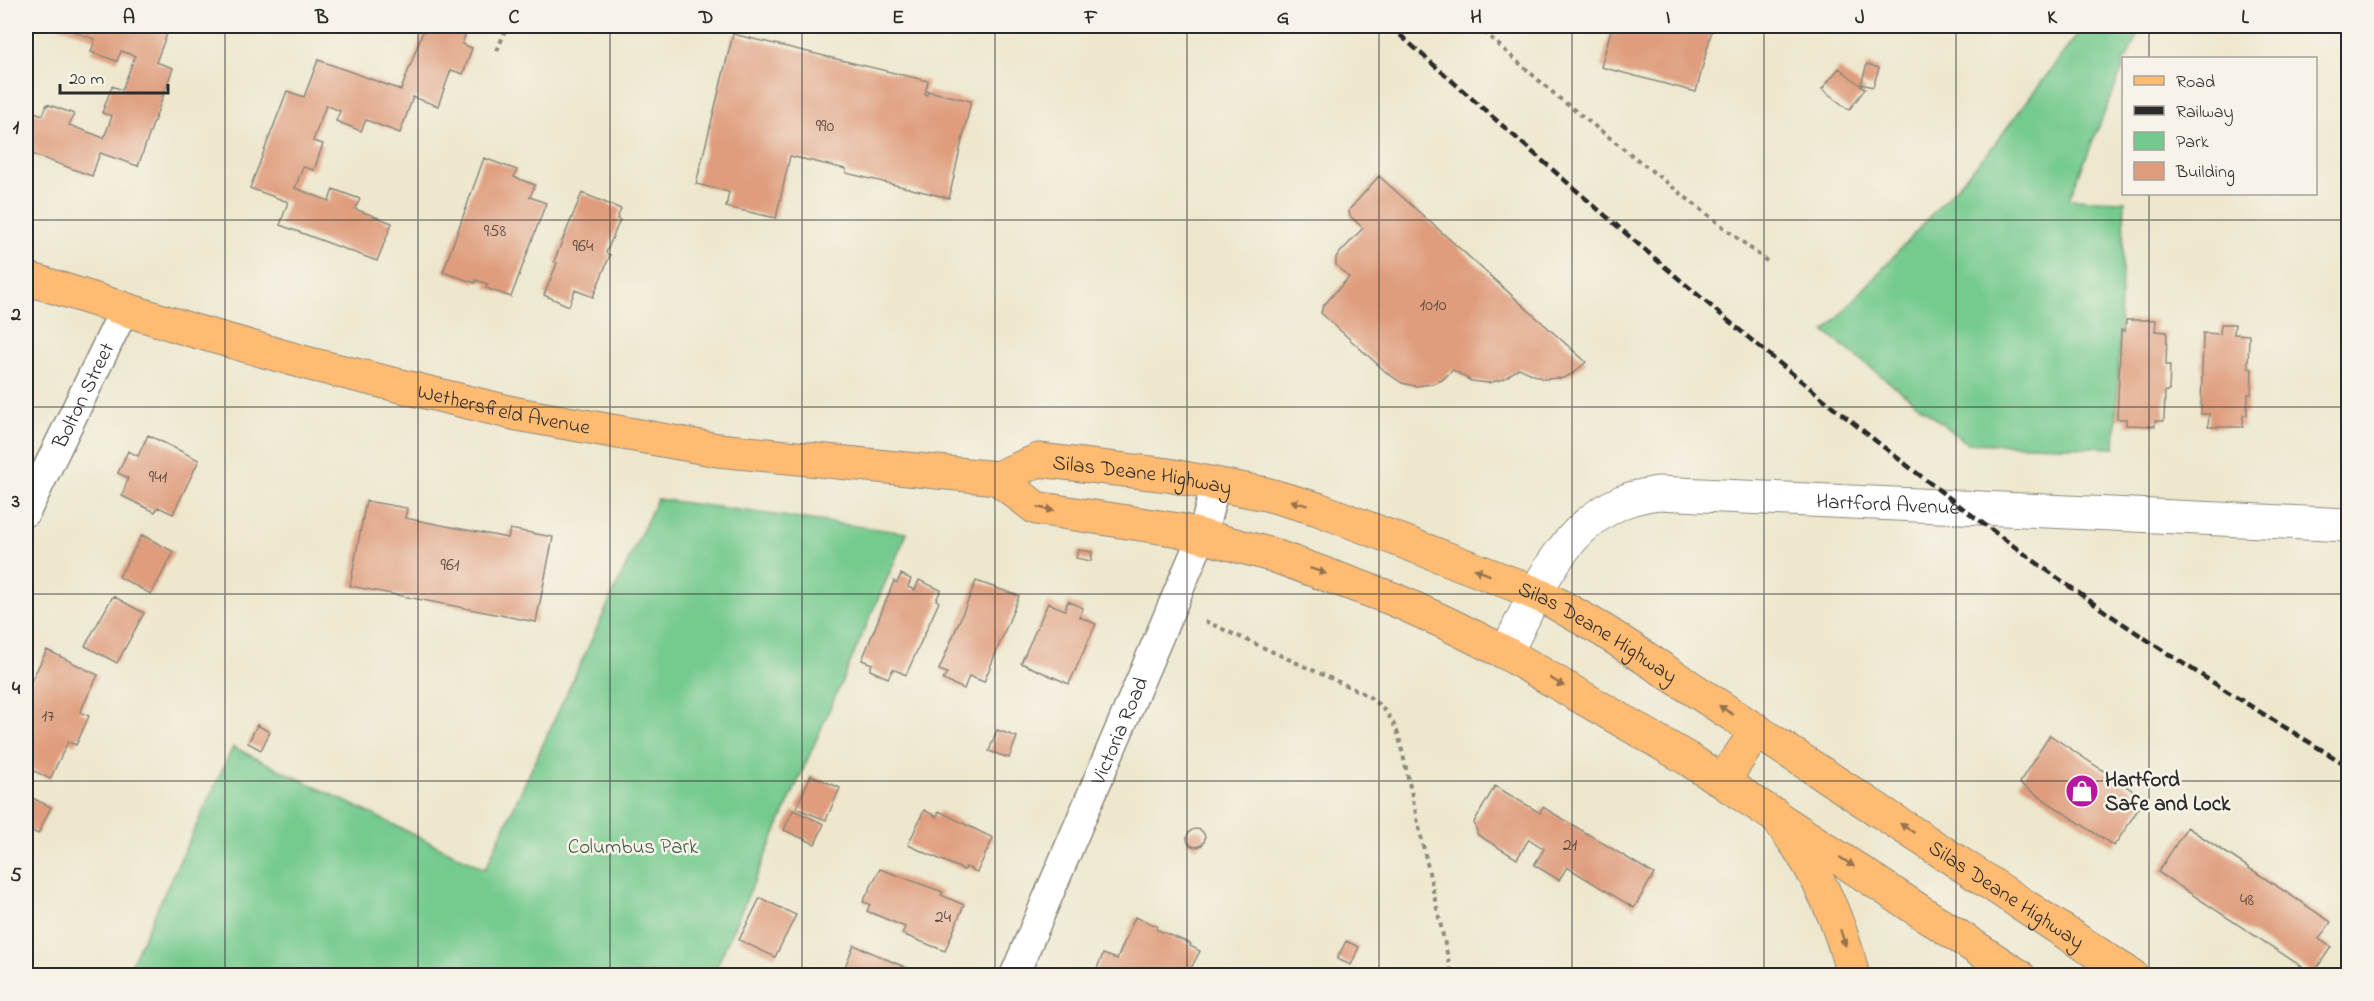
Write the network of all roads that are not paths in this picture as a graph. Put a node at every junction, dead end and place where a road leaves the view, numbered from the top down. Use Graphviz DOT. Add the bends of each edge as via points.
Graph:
graph roads {
  1 [pos="26,278"];
  2 [pos="124,310"];
  3 [pos="997,478"];
  4 [pos="1216,483"];
  5 [pos="26,512"];
  6 [pos="2349,525"];
  7 [pos="1202,536"];
  8 [pos="1536,594"];
  9 [pos="1506,653"];
  10 [pos="1757,729"];
  11 [pos="1723,781"];
  12 [pos="1774,814"];
  13 [pos="1014,975"];
  14 [pos="1853,975"];
  15 [pos="2019,975"];
  16 [pos="2132,975"];
  1 -- 2 [label="main road, Wethersfield Avenue"];
  2 -- 3 [label="main road, Wethersfield Avenue" via="367,379 566,424 718,450"];
  2 -- 5 [label="street, Bolton Street"];
  3 -- 4 [label="main road, Silas Deane Highway" via="1039,460"];
  3 -- 7 [label="main road, one-way" via="1036,508"];
  4 -- 7 [label="street, Victoria Road"];
  8 -- 4 [label="main road, Silas Deane Highway, one-way" via="1318,509"];
  6 -- 8 [label="street, Hartford Avenue" via="1658,493 1623,501 1593,517 1563,548"];
  7 -- 9 [label="main road, one-way" via="1250,548 1373,592 1446,622"];
  7 -- 13 [label="street, Victoria Road"];
  8 -- 9 [label="street, Hartford Avenue"];
  10 -- 8 [label="main road, Silas Deane Highway, one-way" via="1587,621"];
  9 -- 11 [label="main road, one-way"];
  10 -- 11 [label="main road"];
  16 -- 10 [label="main road, Silas Deane Highway, one-way"];
  11 -- 12 [label="main road"];
  12 -- 14 [label="main road, one-way" via="1826,894"];
  12 -- 15 [label="main road, one-way"];
}
